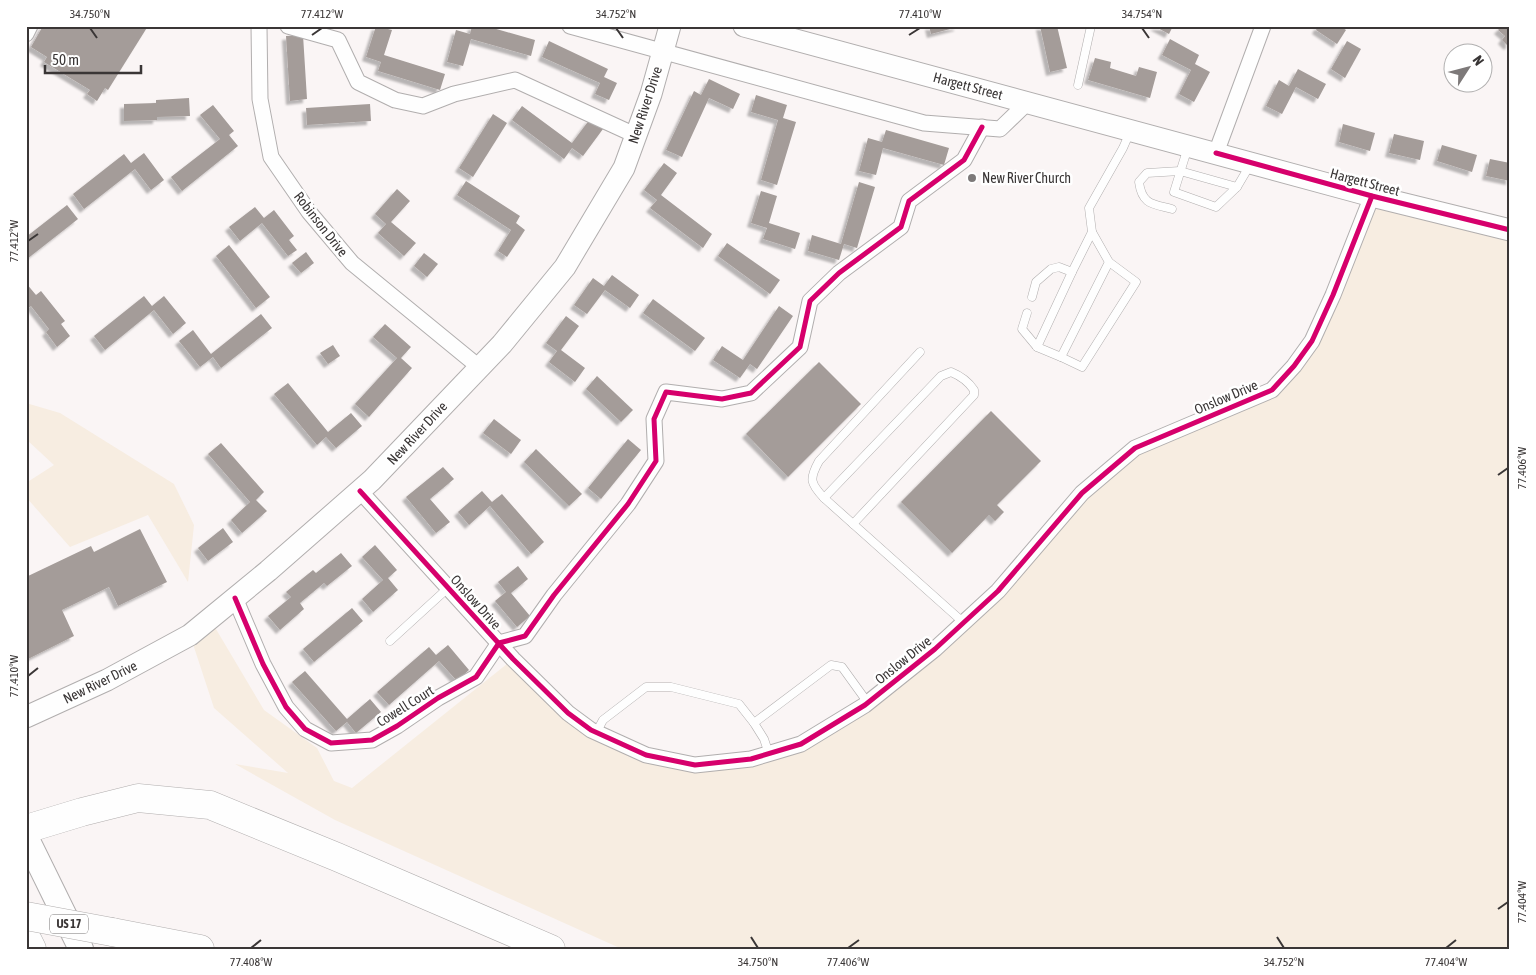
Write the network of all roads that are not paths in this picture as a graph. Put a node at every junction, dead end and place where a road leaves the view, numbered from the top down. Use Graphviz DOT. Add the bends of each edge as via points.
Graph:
graph roads {
  1 [pos="30,26"];
  2 [pos="259,26"];
  3 [pos="288,26"];
  4 [pos="570,26"];
  5 [pos="670,26"];
  6 [pos="744,26"];
  7 [pos="1091,26"];
  8 [pos="1263,26"];
  9 [pos="26,34"];
  10 [pos="663,51"];
  11 [pos="1078,85"];
  12 [pos="1028,102"];
  13 [pos="982,127"];
  14 [pos="1131,130"];
  15 [pos="635,136"];
  16 [pos="1189,146"];
  17 [pos="1216,153"];
  18 [pos="1252,163"];
  19 [pos="1180,171"];
  20 [pos="1237,187"];
  21 [pos="1372,196"];
  22 [pos="1172,209"];
  23 [pos="1510,230"];
  24 [pos="1092,232"];
  25 [pos="1109,262"];
  26 [pos="1072,272"];
  27 [pos="1032,297"];
  28 [pos="1027,313"];
  29 [pos="1037,347"];
  30 [pos="920,352"];
  31 [pos="1061,357"];
  32 [pos="479,367"];
  33 [pos="360,491"];
  34 [pos="824,498"];
  35 [pos="853,524"];
  36 [pos="448,588"];
  37 [pos="235,598"];
  38 [pos="964,623"];
  39 [pos="390,641"];
  40 [pos="499,644"];
  41 [pos="868,703"];
  42 [pos="26,717"];
  43 [pos="754,723"];
  44 [pos="596,733"];
  45 [pos="769,754"];
  46 [pos="26,829"];
  47 [pos="26,837"];
  48 [pos="26,916"];
  49 [pos="26,936"];
  50 [pos="32,949"];
  51 [pos="81,949"];
  52 [pos="200,949"];
  53 [pos="551,949"];
  1 -- 9 [label="street"];
  2 -- 32 [label="street, Robinson Drive" via="260,99 271,157 309,212 352,263"];
  3 -- 15 [label="street" via="338,40 358,82 394,100 423,106 454,94 515,80"];
  4 -- 10 [label="street"];
  5 -- 10 [label="street, New River Drive"];
  6 -- 12 [label="street, Hargett Street"];
  7 -- 11 [label="lane"];
  8 -- 17 [label="street"];
  10 -- 13 [label="street" via="924,123"];
  10 -- 15 [label="street, New River Drive"];
  12 -- 13 [label="street" via="1000,129"];
  12 -- 14 [label="street, Hargett Street"];
  13 -- 40 [label="street" via="964,160 909,202 901,227 839,273 810,301 800,346 751,393 722,399 666,392 654,419 656,461 628,504 525,636"];
  14 -- 16 [label="street, Hargett Street"];
  14 -- 24 [label="lane" via="1090,208"];
  15 -- 32 [label="street, New River Drive" via="624,168 565,267"];
  16 -- 17 [label="street, Hargett Street"];
  16 -- 19 [label="lane"];
  17 -- 18 [label="street, Hargett Street"];
  18 -- 20 [label="lane"];
  18 -- 21 [label="street, Hargett Street"];
  19 -- 20 [label="lane"];
  19 -- 20 [label="lane" via="1174,192 1216,207"];
  19 -- 22 [label="lane" via="1147,173 1139,182 1140,192 1147,202"];
  21 -- 23 [label="street, Hargett Street"];
  21 -- 38 [label="street, Onslow Drive" via="1312,341 1272,390 1135,448 1082,493 998,592"];
  24 -- 25 [label="lane"];
  24 -- 26 [label="lane"];
  25 -- 31 [label="lane"];
  25 -- 31 [label="lane" via="1136,282 1082,367"];
  26 -- 27 [label="lane" via="1059,266 1050,269 1036,282"];
  26 -- 29 [label="lane"];
  28 -- 29 [label="lane" via="1022,329"];
  29 -- 31 [label="lane"];
  30 -- 34 [label="lane" via="819,461 812,473 812,481"];
  32 -- 33 [label="street, New River Drive"];
  33 -- 36 [label="street, Onslow Drive"];
  33 -- 37 [label="street, New River Drive"];
  34 -- 35 [label="lane"];
  34 -- 35 [label="lane" via="942,376 951,372 970,383 974,395"];
  35 -- 38 [label="lane"];
  36 -- 39 [label="lane"];
  36 -- 40 [label="street, Onslow Drive"];
  37 -- 40 [label="street, Cowell Court" via="263,664 286,707 305,729 331,743 372,740 397,726 476,677"];
  37 -- 42 [label="street, New River Drive" via="190,636 107,680"];
  38 -- 41 [label="street, Onslow Drive"];
  40 -- 44 [label="street, Onslow Drive" via="568,713"];
  41 -- 43 [label="lane" via="842,667 832,665"];
  41 -- 45 [label="street, Onslow Drive" via="801,744"];
  43 -- 44 [label="lane" via="739,704 671,687 646,686 603,720"];
  43 -- 45 [label="lane"];
  44 -- 45 [label="street, Onslow Drive" via="646,755 695,765"];
  46 -- 53 [label="highway" via="138,798 210,805"];
  47 -- 51 [label="main road"];
  48 -- 52 [label="highway, US 17, bridge"];
  49 -- 50 [label="highway"];
}
